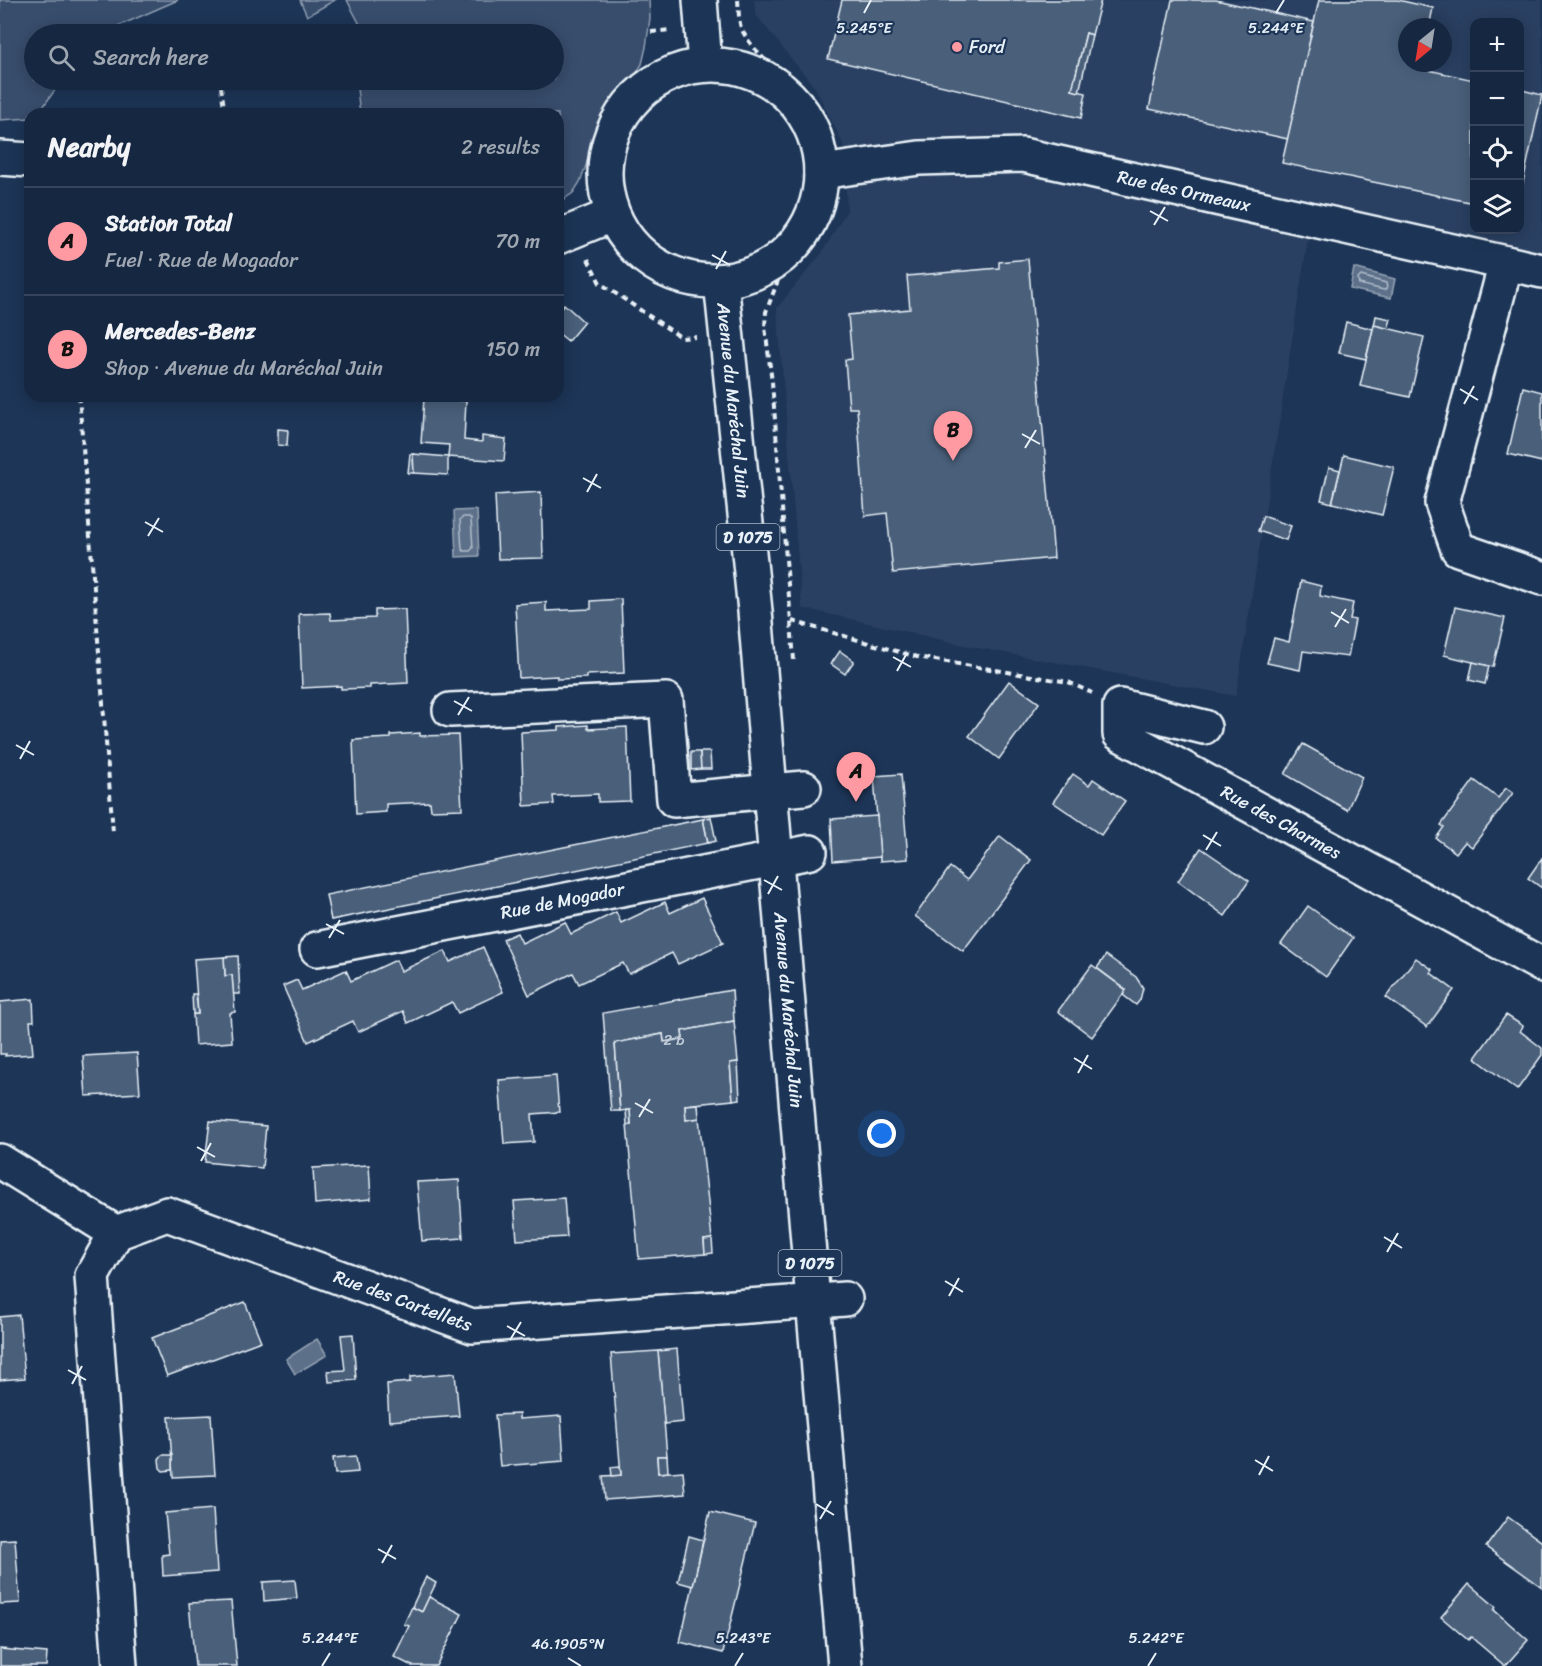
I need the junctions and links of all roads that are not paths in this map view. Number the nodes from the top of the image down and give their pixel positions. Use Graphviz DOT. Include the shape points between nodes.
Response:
graph roads {
  1 [pos="700,0"];
  2 [pos="705,65"];
  3 [pos="0,158"];
  4 [pos="24,160"];
  5 [pos="821,172"];
  6 [pos="612,215"];
  7 [pos="566,234"];
  8 [pos="1506,263"];
  9 [pos="1542,271"];
  10 [pos="722,281"];
  11 [pos="1542,578"];
  12 [pos="450,710"];
  13 [pos="1204,728"];
  14 [pos="804,788"];
  15 [pos="771,792"];
  16 [pos="810,852"];
  17 [pos="778,860"];
  18 [pos="317,949"];
  19 [pos="1542,964"];
  20 [pos="0,1161"];
  21 [pos="116,1233"];
  22 [pos="845,1299"];
  23 [pos="813,1301"];
  24 [pos="120,1666"];
  25 [pos="845,1666"];
  1 -- 2 [label="street"];
  2 -- 5 [label="street" via="740,68 773,82 799,107 807,121 816,138"];
  2 -- 6 [label="street" via="670,73 640,92 618,121 606,154 605,190"];
  3 -- 4 [label="street"];
  5 -- 8 [label="street, Rue des Ormeaux" via="919,158 1023,155"];
  5 -- 10 [label="street" via="818,199 809,225 793,246 772,264 748,276"];
  6 -- 7 [label="street"];
  6 -- 10 [label="street" via="642,255 665,271 693,280"];
  8 -- 9 [label="street, Rue des Ormeaux"];
  8 -- 11 [label="street" via="1442,503 1458,549"];
  10 -- 15 [label="street, Avenue du Maréchal Juin / D 1075"];
  12 -- 15 [label="street" via="666,700 674,800"];
  13 -- 19 [label="street, Rue des Charmes" via="1120,706 1120,734"];
  14 -- 15 [label="street"];
  15 -- 17 [label="street, Avenue du Maréchal Juin / D 1075"];
  16 -- 17 [label="street, Rue de Mogador"];
  17 -- 18 [label="street, Rue de Mogador"];
  17 -- 23 [label="street, Avenue du Maréchal Juin / D 1075"];
  20 -- 21 [label="street"];
  21 -- 23 [label="street, Rue des Cartellets" via="167,1214 472,1326"];
  21 -- 24 [label="street" via="92,1276"];
  22 -- 23 [label="street, Rue des Cartellets"];
  23 -- 25 [label="street, Avenue du Maréchal Juin / D 1075"];
}
